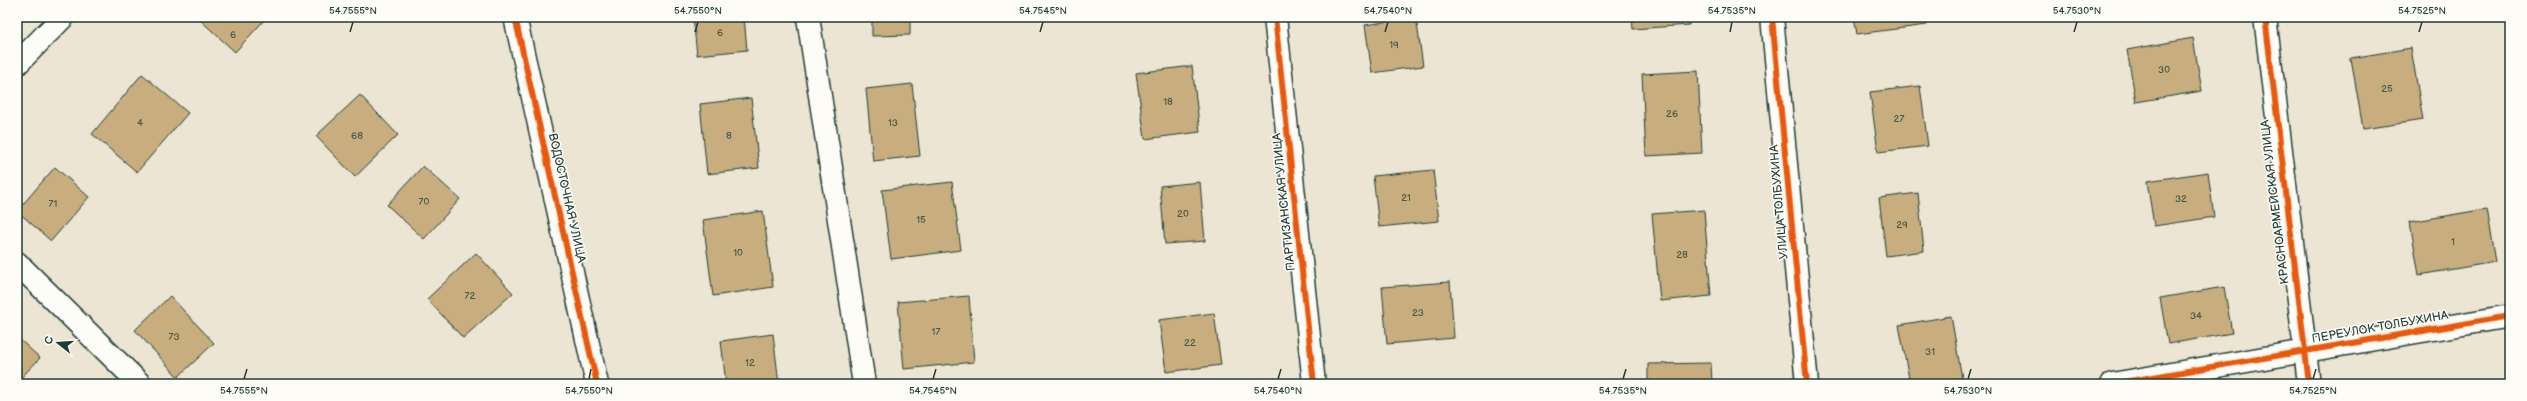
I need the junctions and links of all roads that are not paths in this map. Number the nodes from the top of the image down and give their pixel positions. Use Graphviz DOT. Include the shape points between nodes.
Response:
graph roads {
  1 [pos="63,17"];
  2 [pos="515,17"];
  3 [pos="808,17"];
  4 [pos="1275,17"];
  5 [pos="1772,17"];
  6 [pos="2265,17"];
  7 [pos="17,64"];
  8 [pos="17,263"];
  9 [pos="2510,316"];
  10 [pos="2304,351"];
  11 [pos="140,384"];
  12 [pos="597,384"];
  13 [pos="864,384"];
  14 [pos="1314,384"];
  15 [pos="1807,384"];
  16 [pos="2112,384"];
  17 [pos="2309,384"];
  1 -- 7 [label="street"];
  2 -- 12 [label="street, ВОДОСТОЧНАЯ УЛИЦА"];
  3 -- 13 [label="street"];
  4 -- 14 [label="street, ПАРТИЗАНСКАЯ УЛИЦА"];
  5 -- 15 [label="street, УЛИЦА ТОЛБУХИНА"];
  6 -- 10 [label="street, КРАСНОАРМЕЙСКАЯ УЛИЦА"];
  8 -- 11 [label="street"];
  9 -- 10 [label="street, ПЕРЕУЛОК ТОЛБУХИНА"];
  10 -- 16 [label="street, ПЕРЕУЛОК ТОЛБУХИНА"];
  10 -- 17 [label="street, КРАСНОАРМЕЙСКАЯ УЛИЦА"];
}
